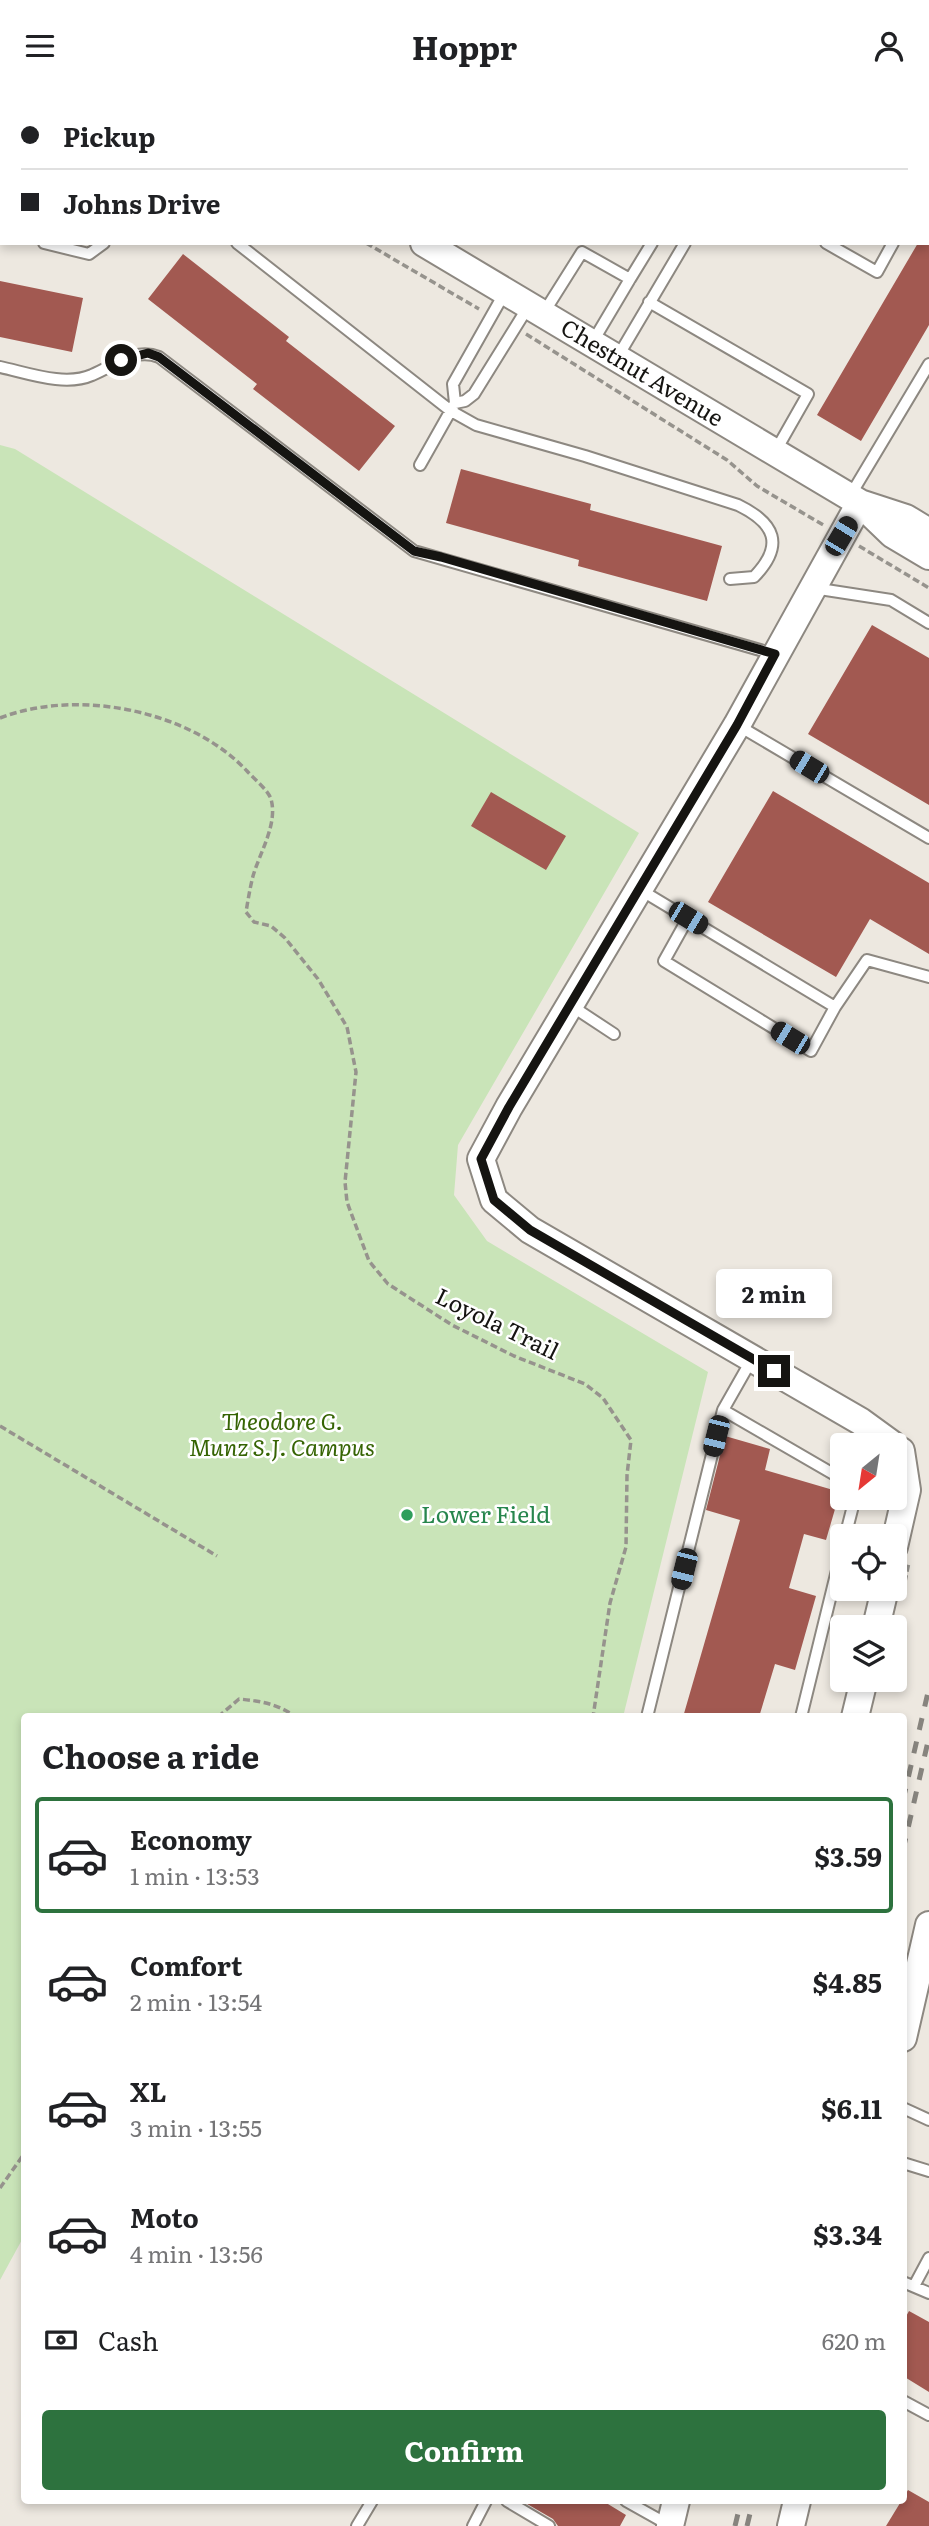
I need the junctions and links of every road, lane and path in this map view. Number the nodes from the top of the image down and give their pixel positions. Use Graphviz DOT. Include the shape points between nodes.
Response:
graph roads {
  1 [pos="52,245"];
  2 [pos="101,245"];
  3 [pos="240,245"];
  4 [pos="369,245"];
  5 [pos="427,245"];
  6 [pos="651,245"];
  7 [pos="683,245"];
  8 [pos="830,245"];
  9 [pos="891,245"];
  10 [pos="585,248"];
  11 [pos="630,279"];
  12 [pos="505,291"];
  13 [pos="649,302"];
  14 [pos="529,315"];
  15 [pos="493,316"];
  16 [pos="592,343"];
  17 [pos="617,358"];
  18 [pos="929,365"];
  19 [pos="0,367"];
  20 [pos="453,407"];
  21 [pos="775,452"];
  22 [pos="420,465"];
  23 [pos="855,500"];
  24 [pos="841,536"];
  25 [pos="926,539"];
  26 [pos="730,579"];
  27 [pos="811,588"];
  28 [pos="929,588"];
  29 [pos="929,623"];
  30 [pos="775,654"];
  31 [pos="0,718"];
  32 [pos="737,725"];
  33 [pos="929,838"];
  34 [pos="639,889"];
  35 [pos="688,918"];
  36 [pos="929,977"];
  37 [pos="570,1005"];
  38 [pos="835,1007"];
  39 [pos="614,1034"];
  40 [pos="752,1358"];
  41 [pos="723,1410"];
  42 [pos="0,1426"];
  43 [pos="876,1433"];
  44 [pos="830,1472"];
  45 [pos="217,1556"];
  46 [pos="830,1599"];
  47 [pos="861,1692"];
  48 [pos="223,1713"];
  49 [pos="291,1713"];
  50 [pos="594,1713"];
  51 [pos="648,1713"];
  52 [pos="802,1713"];
  53 [pos="856,1713"];
  54 [pos="929,1925"];
  55 [pos="924,1971"];
  56 [pos="907,2025"];
  57 [pos="907,2110"];
  58 [pos="929,2120"];
  59 [pos="21,2158"];
  60 [pos="907,2164"];
  61 [pos="929,2171"];
  62 [pos="0,2188"];
  63 [pos="929,2258"];
  64 [pos="907,2283"];
  65 [pos="914,2286"];
  66 [pos="929,2293"];
  67 [pos="907,2403"];
  68 [pos="929,2415"];
  69 [pos="370,2504"];
  70 [pos="484,2504"];
  71 [pos="512,2504"];
  72 [pos="631,2504"];
  73 [pos="675,2504"];
  74 [pos="795,2504"];
  75 [pos="357,2526"];
  76 [pos="473,2526"];
  77 [pos="549,2526"];
  78 [pos="670,2526"];
  79 [pos="791,2526"];
  1 -- 2 [label="lane" via="89,254"];
  3 -- 20 [label="lane"];
  4 -- 15 [label="path"];
  5 -- 12 [label="street, Chestnut Avenue"];
  6 -- 11 [label="lane"];
  7 -- 13 [label="lane"];
  8 -- 9 [label="lane" via="877,272"];
  10 -- 11 [label="lane"];
  10 -- 14 [label="lane"];
  11 -- 16 [label="lane"];
  12 -- 14 [label="street, Chestnut Avenue"];
  12 -- 15 [label="lane"];
  13 -- 17 [label="lane"];
  13 -- 21 [label="lane" via="808,394"];
  14 -- 16 [label="street, Chestnut Avenue"];
  14 -- 20 [label="lane" via="474,394"];
  14 -- 24 [label="path" via="757,486"];
  15 -- 20 [label="lane" via="453,384"];
  16 -- 17 [label="street, Chestnut Avenue"];
  17 -- 21 [label="street, Chestnut Avenue"];
  18 -- 23 [label="lane"];
  19 -- 30 [label="lane" via="65,380 91,376 121,360 148,353 159,357 414,551"];
  20 -- 22 [label="lane"];
  20 -- 26 [label="lane" via="476,425 598,460 756,514 769,526 773,544 768,562 754,577"];
  21 -- 23 [label="street, Chestnut Avenue"];
  23 -- 24 [label="street"];
  23 -- 25 [label="street, Chestnut Avenue" via="892,534"];
  24 -- 27 [label="street"];
  24 -- 28 [label="path"];
  27 -- 29 [label="lane" via="891,600"];
  27 -- 30 [label="street"];
  30 -- 32 [label="street"];
  31 -- 50 [label="path, Loyola Trail" via="60,704 151,714 191,729 232,756 270,797 273,818 246,912 254,922 271,926 285,938 318,979 347,1027 356,1072 347,1202 369,1261 388,1284 452,1325 585,1384 603,1398 632,1440 626,1546 610,1603"];
  32 -- 33 [label="lane"];
  32 -- 34 [label="street"];
  34 -- 35 [label="lane"];
  34 -- 37 [label="street"];
  35 -- 38 [label="lane"];
  35 -- 38 [label="lane" via="664,961 811,1051"];
  36 -- 38 [label="lane" via="867,960"];
  37 -- 39 [label="lane"];
  37 -- 40 [label="street" via="481,1159 494,1200 530,1230"];
  40 -- 41 [label="lane"];
  40 -- 43 [label="street"];
  41 -- 44 [label="lane"];
  41 -- 51 [label="lane"];
  42 -- 45 [label="path"];
  46 -- 52 [label="lane"];
  47 -- 53 [label="street"];
  48 -- 49 [label="path" via="239,1699 282,1706"];
  54 -- 55 [label="street"];
  55 -- 56 [label="street"];
  57 -- 58 [label="lane"];
  59 -- 62 [label="path"];
  60 -- 61 [label="lane"];
  63 -- 65 [label="lane"];
  64 -- 65 [label="lane"];
  65 -- 66 [label="lane"];
  67 -- 68 [label="lane"];
  69 -- 75 [label="lane"];
  70 -- 76 [label="lane"];
  71 -- 77 [label="lane"];
  72 -- 78 [label="lane"];
  73 -- 78 [label="street"];
  74 -- 79 [label="street"];
}
